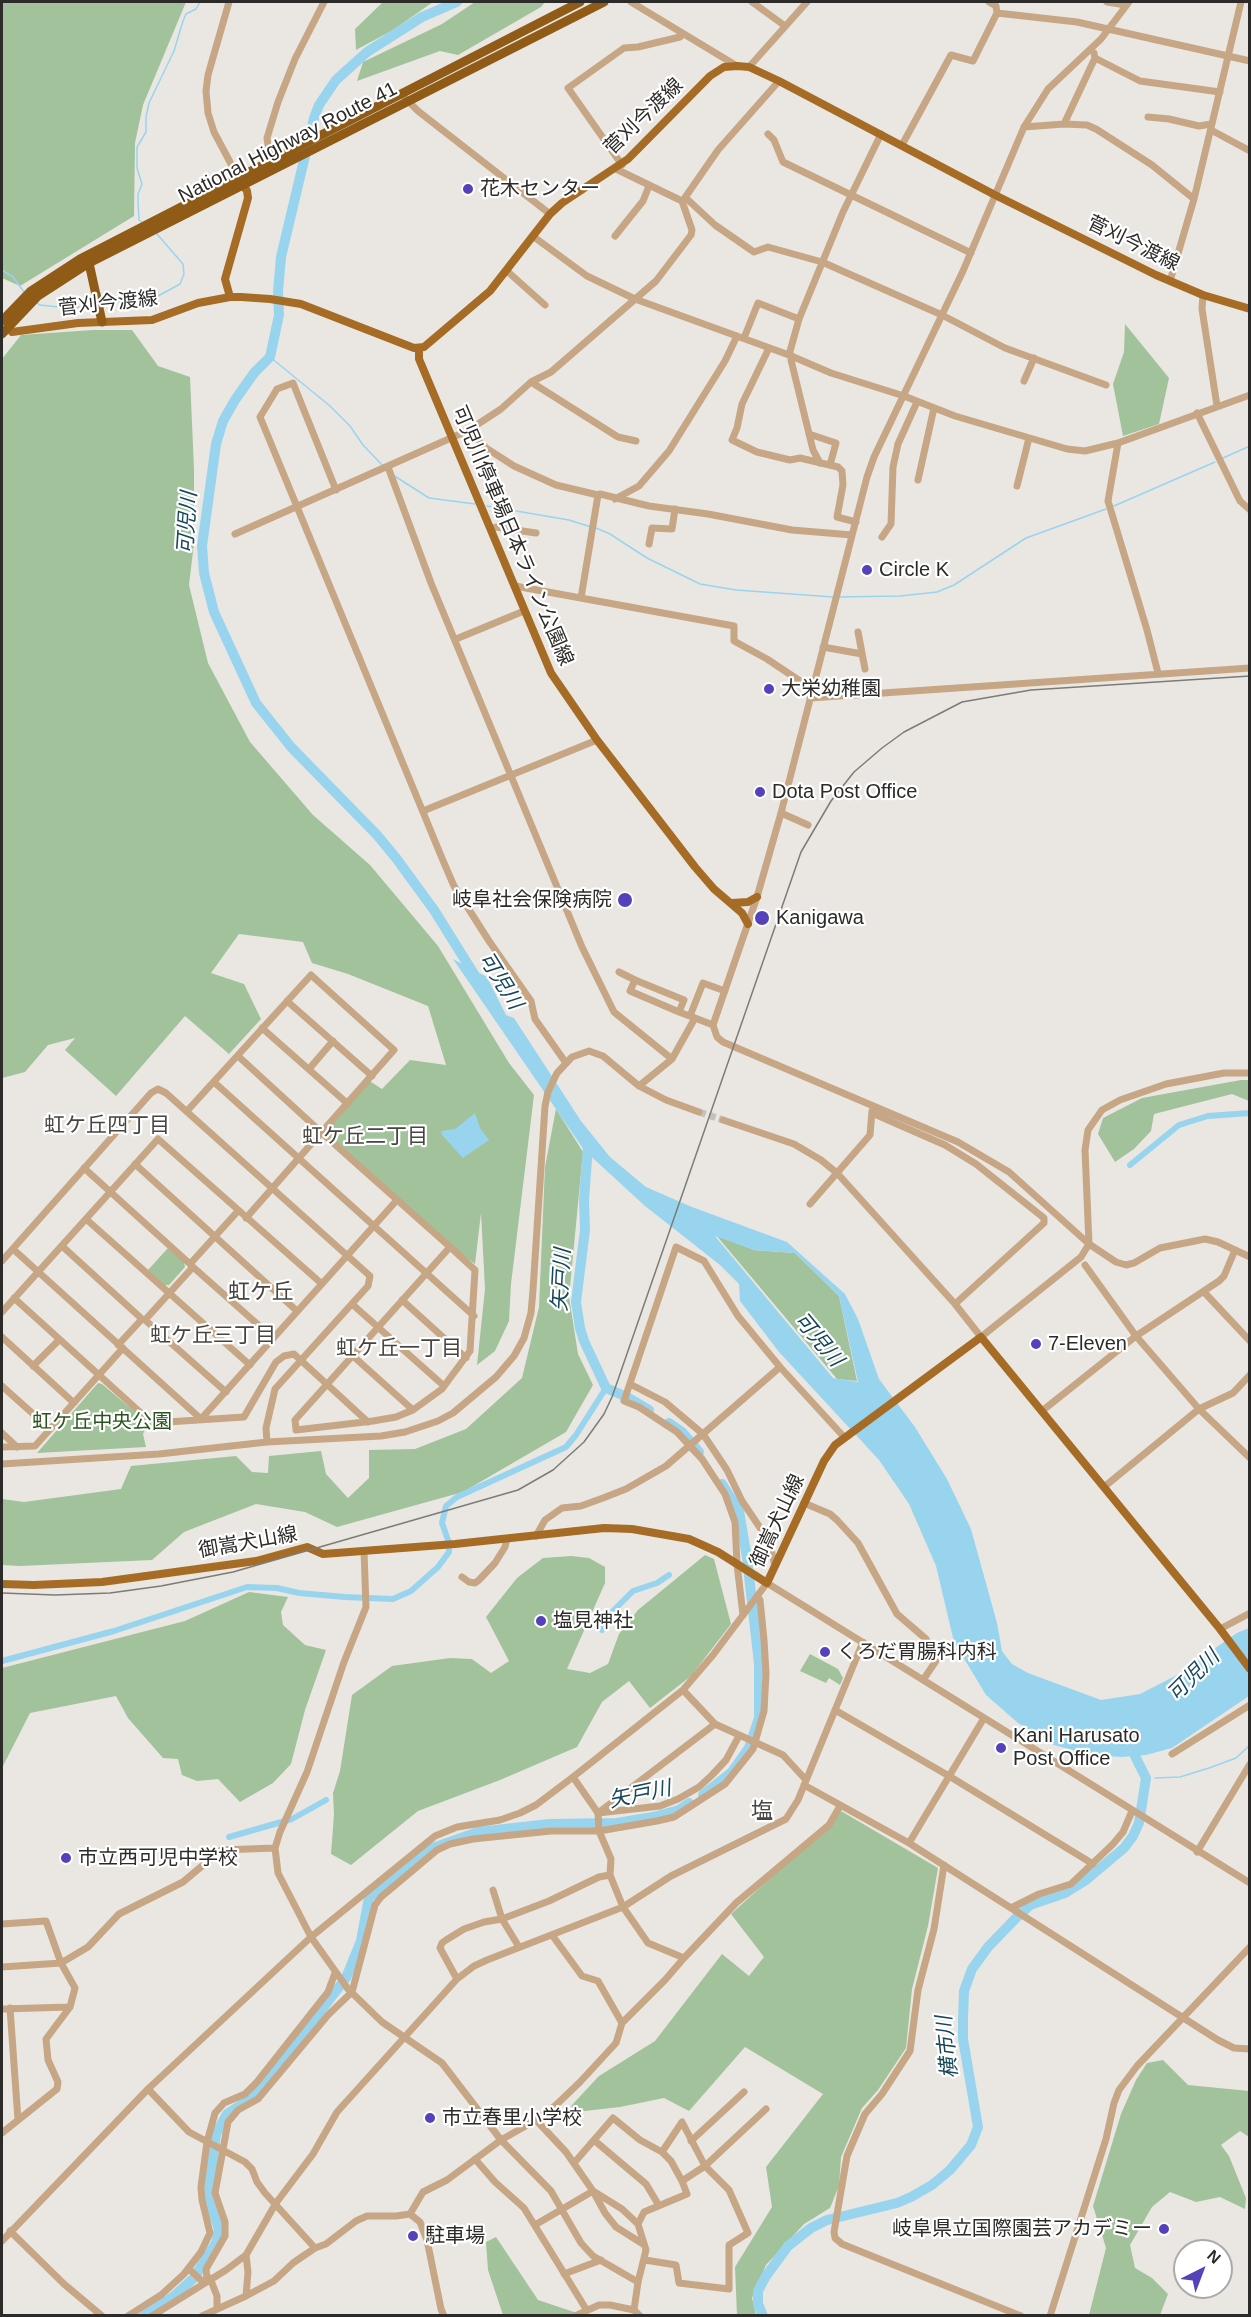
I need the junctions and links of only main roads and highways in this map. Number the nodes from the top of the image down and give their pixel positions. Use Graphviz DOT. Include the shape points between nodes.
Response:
graph roads {
  1 [pos="580,2"];
  2 [pos="604,2"];
  3 [pos="363,119"];
  4 [pos="241,181"];
  5 [pos="159,223"];
  6 [pos="89,263"];
  7 [pos="35,294"];
  8 [pos="230,297"];
  9 [pos="22,304"];
  10 [pos="1250,309"];
  11 [pos="2,321"];
  12 [pos="102,322"];
  13 [pos="12,332"];
  14 [pos="2,334"];
  15 [pos="419,348"];
  16 [pos="757,897"];
  17 [pos="732,903"];
  18 [pos="748,924"];
  19 [pos="2,1584"];
  20 [pos="1250,1669"];
  1 -- 3 [label="highway, National Highway Route 41" via="402,94"];
  2 -- 3 [label="highway, National Highway Route 41" via="408,102"];
  3 -- 4 [label="highway, National Highway Route 41" via="280,156"];
  3 -- 4 [label="highway, National Highway Route 41" via="280,168"];
  4 -- 5 [label="highway, National Highway Route 41"];
  4 -- 8 [label="main road" via="247,191 246,208 225,279"];
  5 -- 6 [label="highway, National Highway Route 41" via="146,235"];
  5 -- 7 [label="highway, National Highway Route 41" via="135,230 58,273"];
  6 -- 7 [label="highway, National Highway Route 41"];
  6 -- 12 [label="highway"];
  7 -- 9 [label="highway, National Highway Route 41"];
  8 -- 12 [label="main road, 菅刈今渡線" via="198,303 152,320"];
  8 -- 15 [label="main road, 菅刈今渡線" via="310,307"];
  9 -- 11 [label="highway, National Highway Route 41"];
  9 -- 14 [label="highway, National Highway Route 41"];
  10 -- 15 [label="main road, 菅刈今渡線" via="1170,281 995,195 779,81 749,67 736,66 710,76 619,167 580,189 550,214 482,299"];
  12 -- 13 [label="main road, 菅刈今渡線"];
  15 -- 17 [label="main road, 可児川停車場日本ライン公園線" via="419,359 551,673 695,867"];
  16 -- 17 [label="main road"];
  17 -- 18 [label="main road, 可児川停車場日本ライン公園線"];
  19 -- 20 [label="main road, 御嵩犬山線" via="102,1582 256,1561 307,1547 323,1554 604,1528 689,1539 767,1583 827,1454 845,1436 981,1337"];
}
